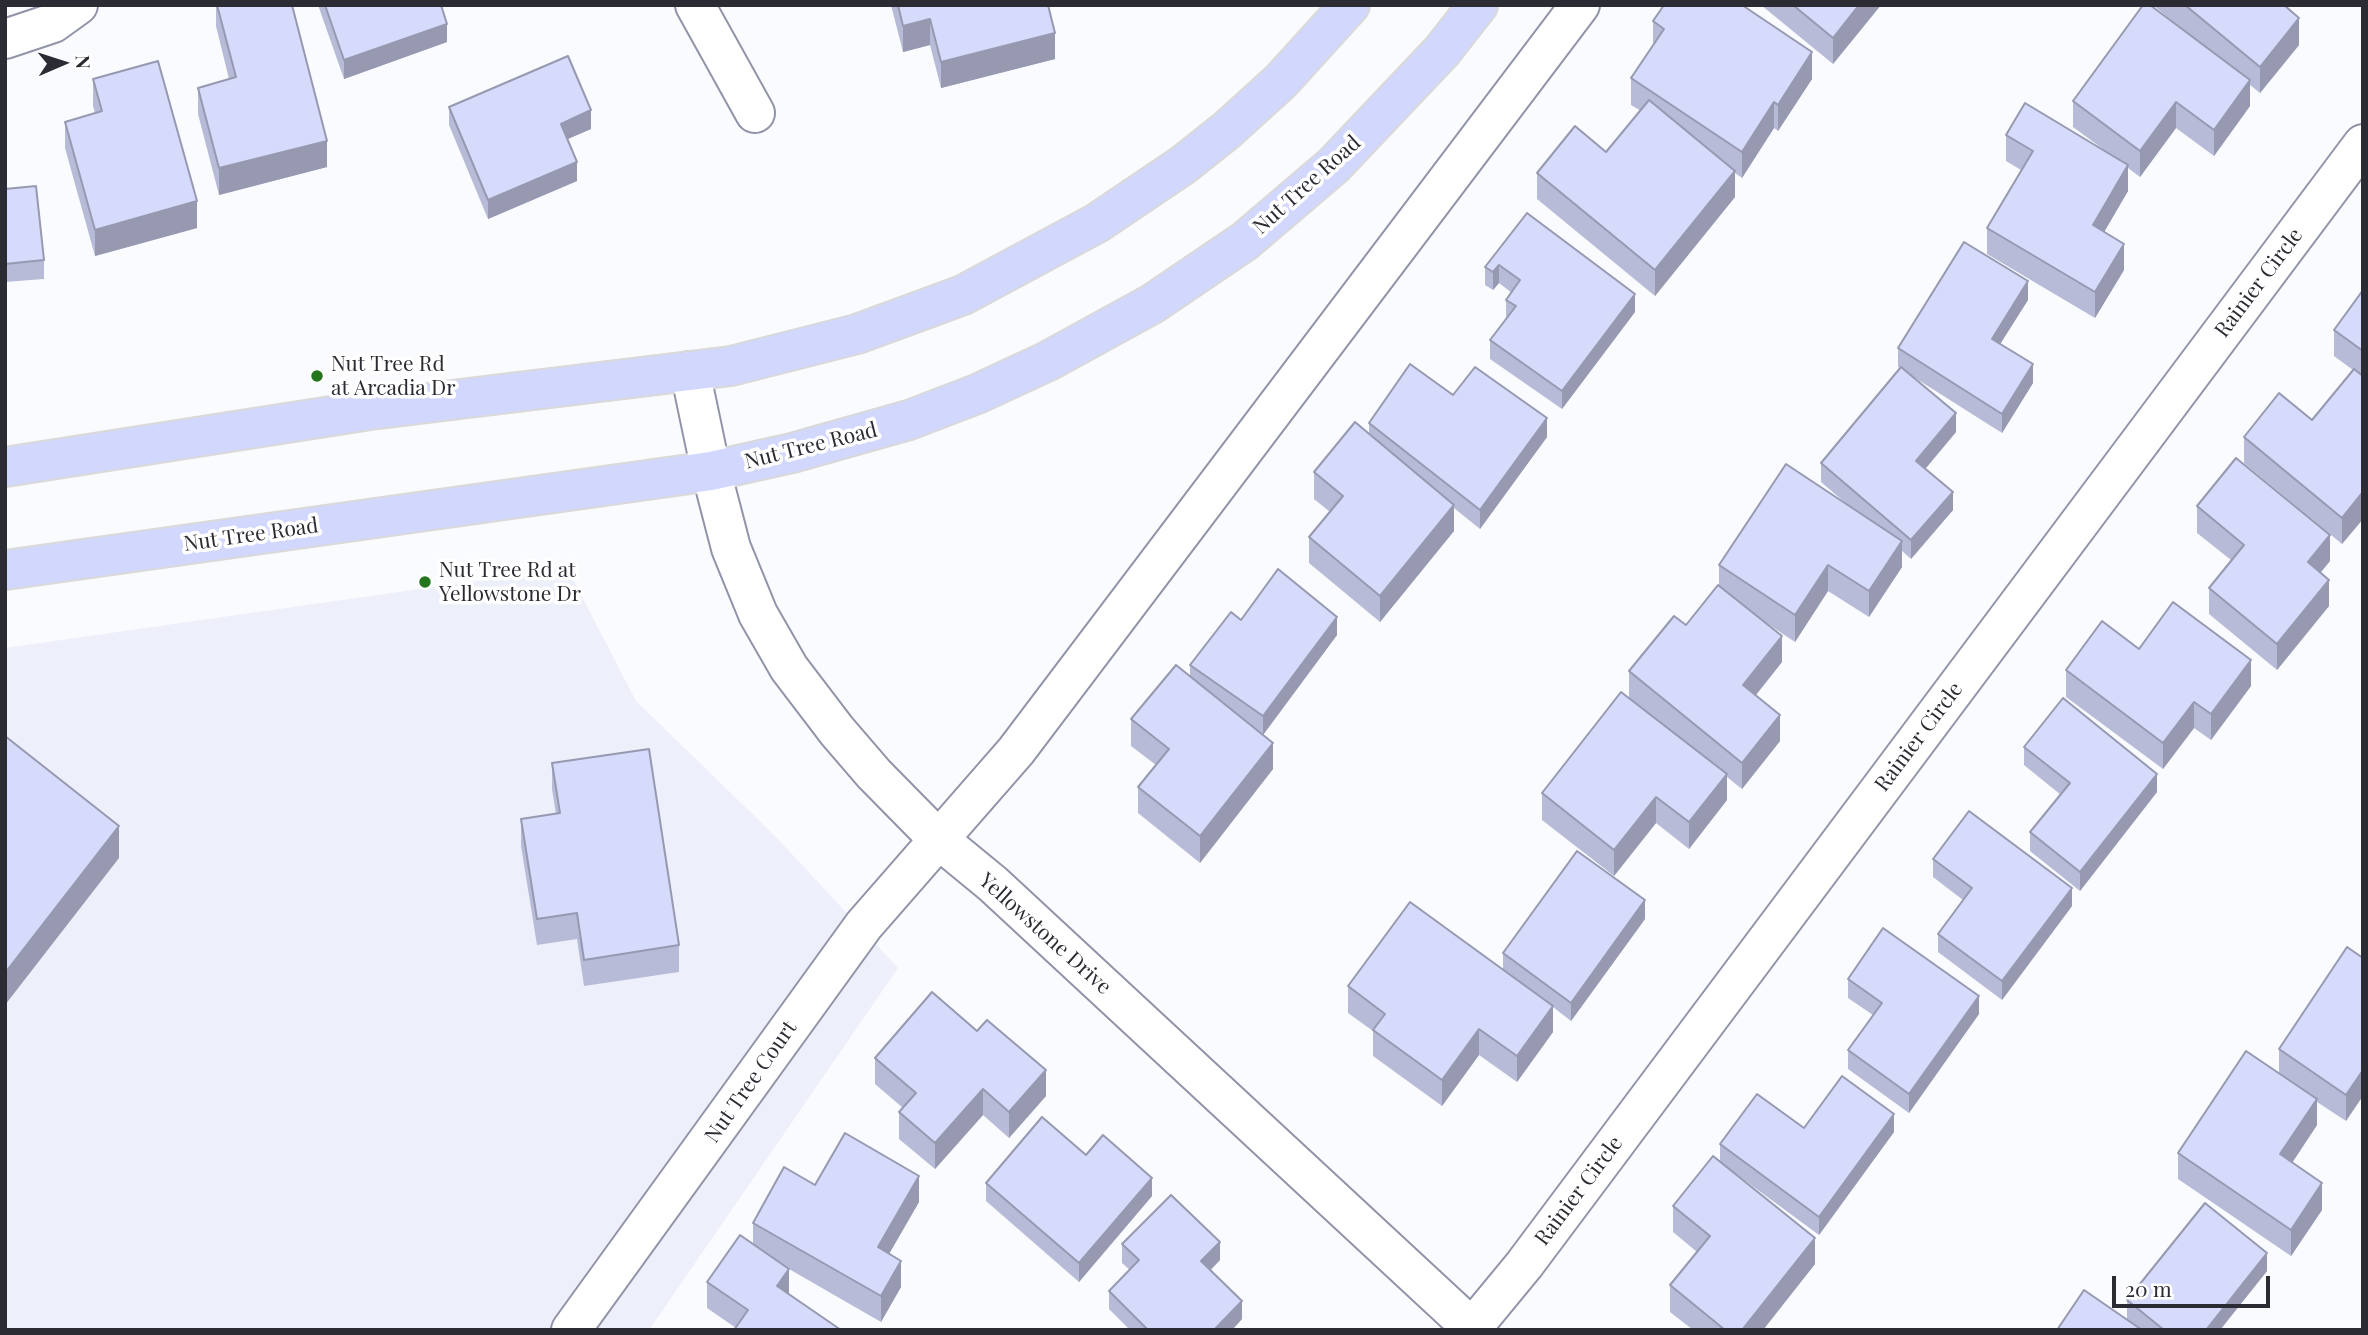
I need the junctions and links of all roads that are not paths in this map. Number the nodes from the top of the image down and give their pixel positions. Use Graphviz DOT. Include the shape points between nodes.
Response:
graph roads {
  1 [pos="78,5"];
  2 [pos="695,5"];
  3 [pos="1350,5"];
  4 [pos="1478,5"];
  5 [pos="1580,5"];
  6 [pos="5,39"];
  7 [pos="755,113"];
  8 [pos="2363,144"];
  9 [pos="690,371"];
  10 [pos="5,467"];
  11 [pos="710,471"];
  12 [pos="5,570"];
  13 [pos="937,838"];
  14 [pos="1473,1329"];
  15 [pos="571,1330"];
  1 -- 6 [label="street" via="53,23"];
  2 -- 7 [label="street"];
  3 -- 9 [label="main road" via="1281,81 1227,130 1097,223 962,295 857,334 732,366"];
  4 -- 11 [label="main road, Nut Tree Road" via="1442,51 1334,165 1245,241 1152,304 1048,361 909,420"];
  5 -- 13 [label="street" via="1016,751"];
  8 -- 14 [label="street, Rainier Circle"];
  9 -- 10 [label="main road" via="370,410"];
  9 -- 11 [label="street, Yellowstone Drive"];
  11 -- 12 [label="main road, Nut Tree Road"];
  11 -- 13 [label="street, Yellowstone Drive" via="731,548 758,614 789,668 874,774"];
  13 -- 14 [label="street, Yellowstone Drive" via="993,884"];
  13 -- 15 [label="street, Nut Tree Court" via="864,925"];
}
